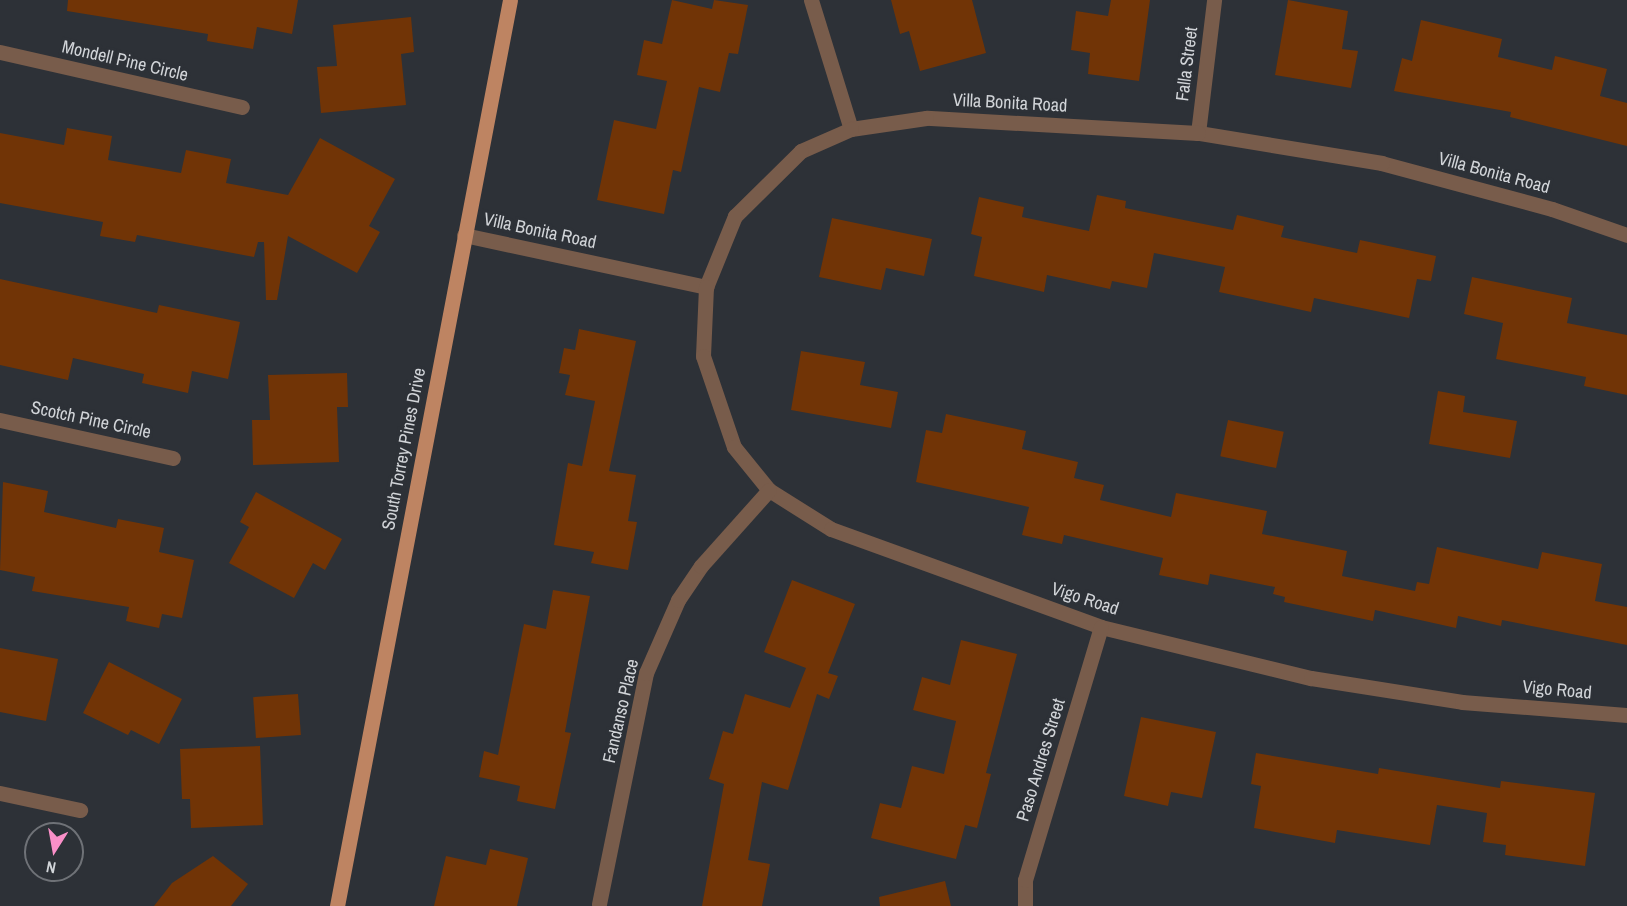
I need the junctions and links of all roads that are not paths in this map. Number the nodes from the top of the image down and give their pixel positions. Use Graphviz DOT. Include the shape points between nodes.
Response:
graph roads {
  1 [pos="510,0"];
  2 [pos="812,0"];
  3 [pos="1214,0"];
  4 [pos="0,52"];
  5 [pos="242,107"];
  6 [pos="851,129"];
  7 [pos="1198,133"];
  8 [pos="464,235"];
  9 [pos="1627,235"];
  10 [pos="706,287"];
  11 [pos="0,420"];
  12 [pos="173,458"];
  13 [pos="769,490"];
  14 [pos="1101,627"];
  15 [pos="1627,715"];
  16 [pos="0,793"];
  17 [pos="80,810"];
  18 [pos="599,904"];
  19 [pos="338,906"];
  20 [pos="1025,906"];
  1 -- 8 [label="main road, South Torrey Pines Drive"];
  2 -- 6 [label="street"];
  3 -- 7 [label="street, Falla Street"];
  4 -- 5 [label="street, Mondell Pine Circle"];
  6 -- 7 [label="street, Villa Bonita Road" via="926,118"];
  6 -- 10 [label="street, Villa Bonita Road" via="801,151 735,216"];
  7 -- 9 [label="street, Villa Bonita Road" via="1382,163 1552,209"];
  8 -- 10 [label="street, Villa Bonita Road"];
  8 -- 19 [label="main road, South Torrey Pines Drive"];
  10 -- 13 [label="street, Vigo Road" via="703,356 734,447"];
  11 -- 12 [label="street, Scotch Pine Circle"];
  13 -- 14 [label="street, Vigo Road" via="831,530"];
  13 -- 18 [label="street, Fandanso Place" via="701,566 678,600 646,673"];
  14 -- 15 [label="street, Vigo Road" via="1311,678 1462,702"];
  14 -- 20 [label="street, Paso Andres Street" via="1025,880"];
  16 -- 17 [label="street"];
}
